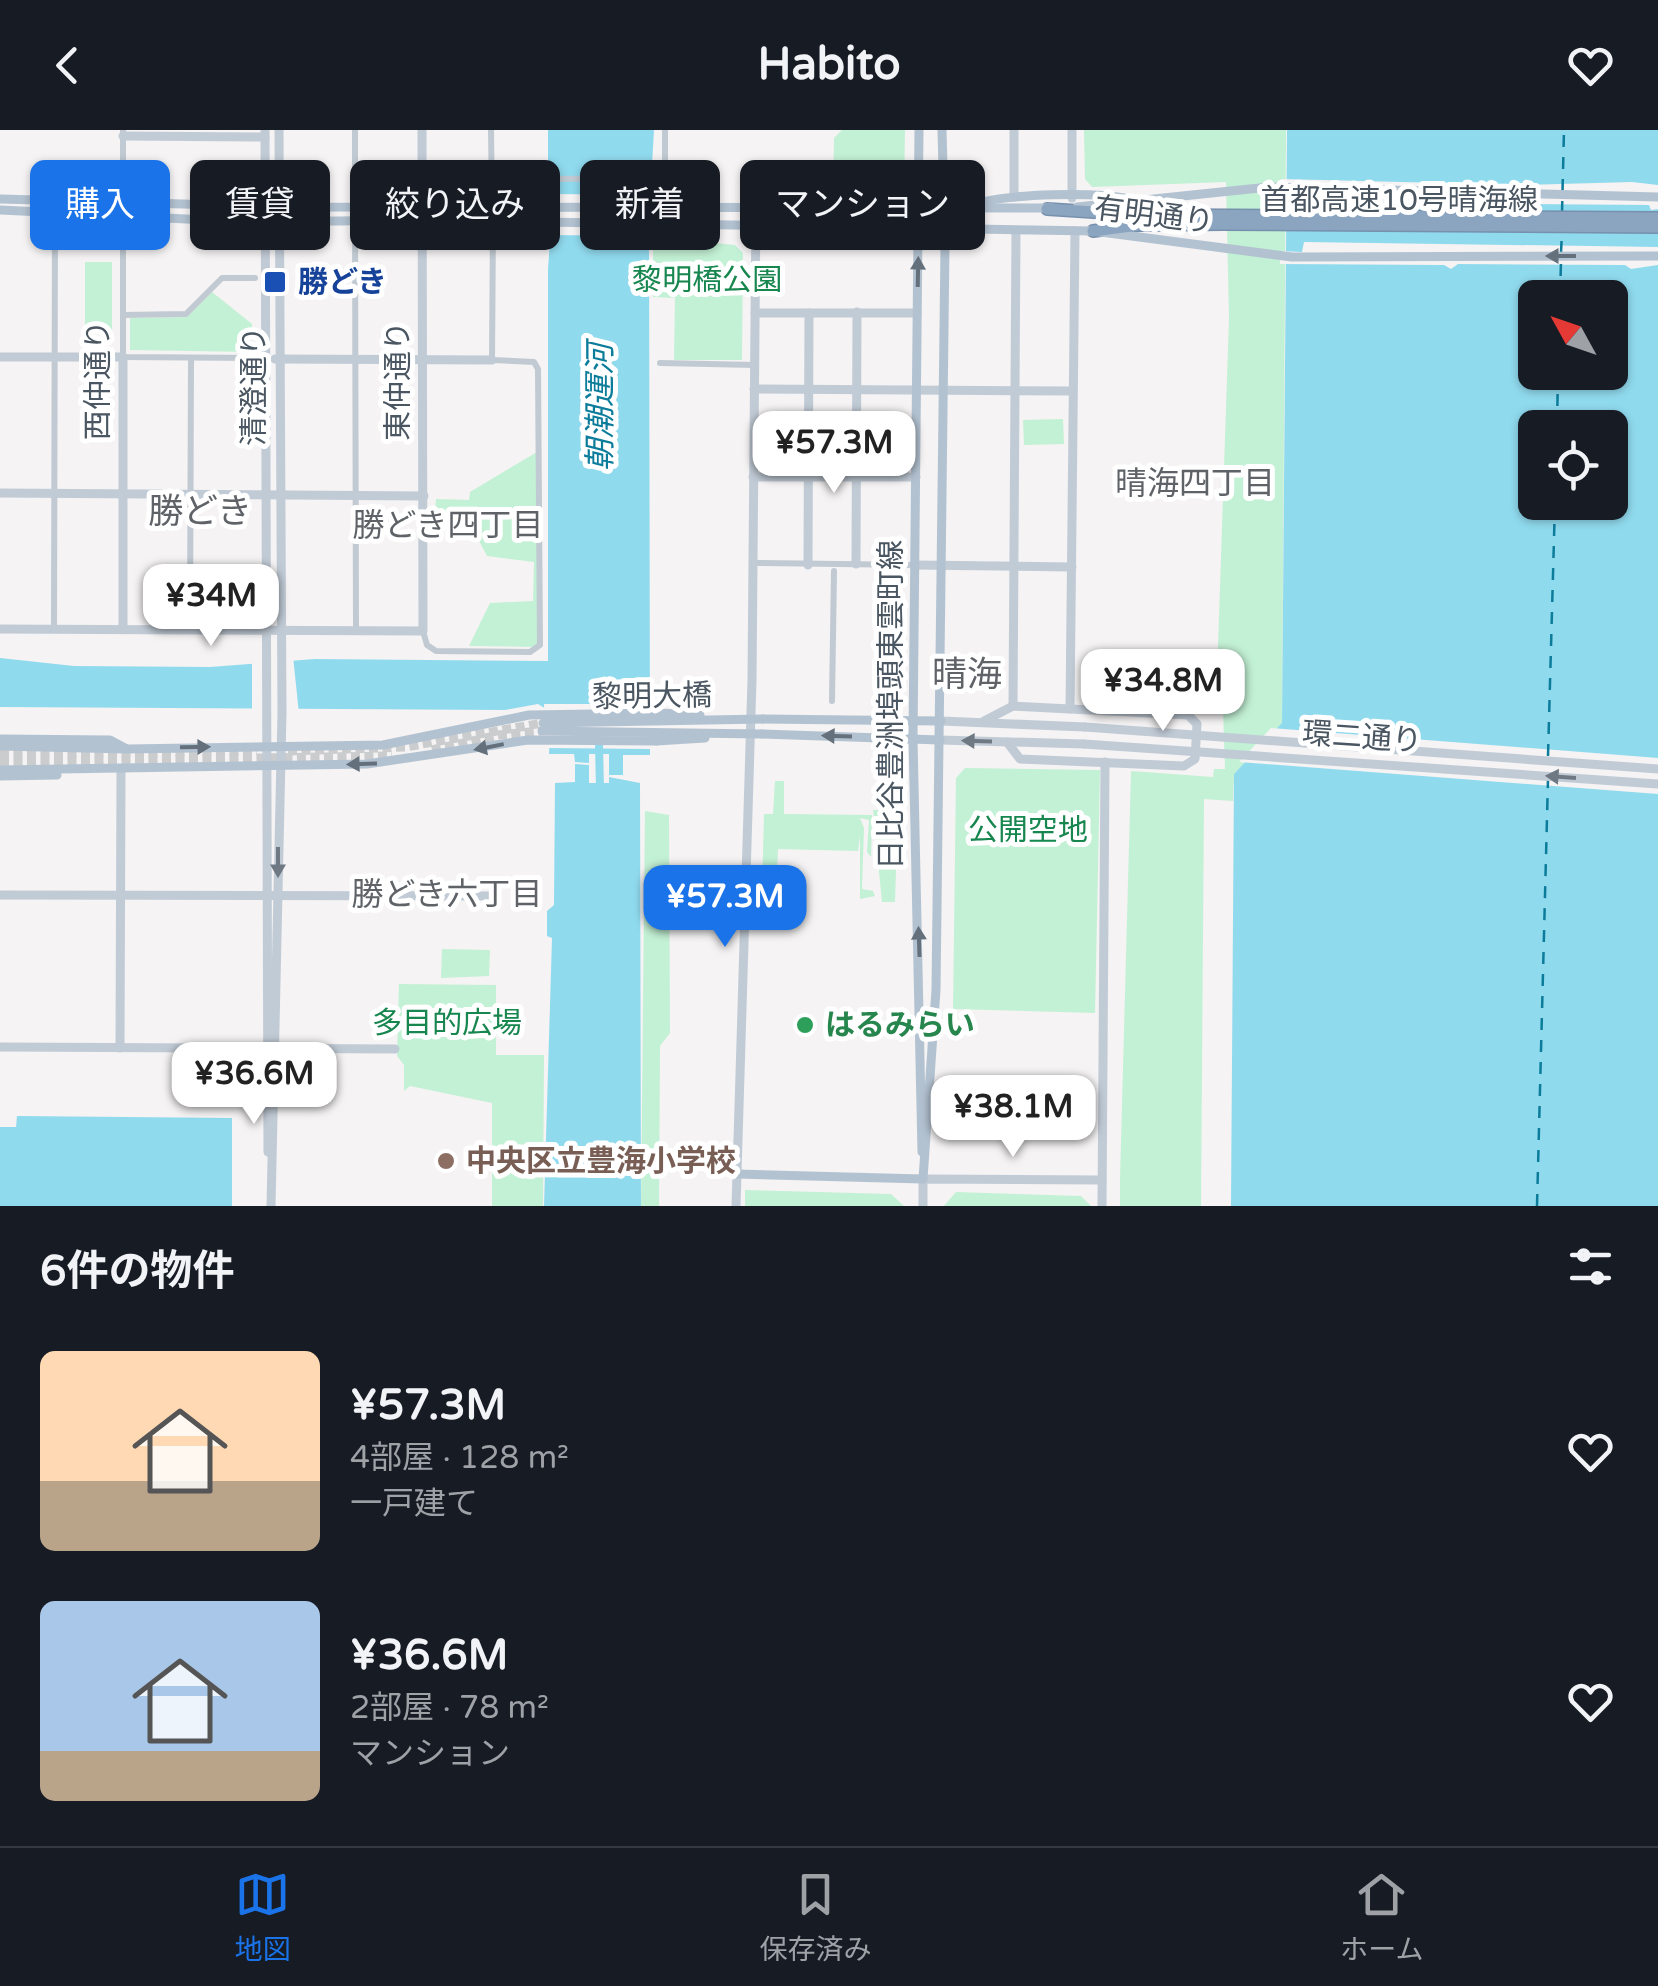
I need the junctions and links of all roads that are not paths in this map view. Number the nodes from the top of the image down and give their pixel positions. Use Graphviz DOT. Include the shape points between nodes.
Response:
graph roads {
  1 [pos="279,130"];
  2 [pos="354,130"];
  3 [pos="422,130"];
  4 [pos="491,130"];
  5 [pos="665,130"];
  6 [pos="919,130"];
  7 [pos="942,130"];
  8 [pos="1014,130"];
  9 [pos="1072,130"];
  10 [pos="123,133"];
  11 [pos="229,133"];
  12 [pos="265,133"];
  13 [pos="123,160"];
  14 [pos="266,160"];
  15 [pos="279,160"];
  16 [pos="354,160"];
  17 [pos="422,160"];
  18 [pos="491,160"];
  19 [pos="919,160"];
  20 [pos="942,160"];
  21 [pos="560,179"];
  22 [pos="1014,198"];
  23 [pos="1072,198"];
  24 [pos="1658,198"];
  25 [pos="0,199"];
  26 [pos="985,199"];
  27 [pos="30,200"];
  28 [pos="740,206"];
  29 [pos="560,207"];
  30 [pos="985,207"];
  31 [pos="1047,208"];
  32 [pos="0,210"];
  33 [pos="30,212"];
  34 [pos="1139,214"];
  35 [pos="1658,218"];
  36 [pos="560,222"];
  37 [pos="740,227"];
  38 [pos="1658,227"];
  39 [pos="985,230"];
  40 [pos="1016,230"];
  41 [pos="1074,231"];
  42 [pos="1093,231"];
  43 [pos="55,250"];
  44 [pos="123,250"];
  45 [pos="268,250"];
  46 [pos="278,250"];
  47 [pos="355,250"];
  48 [pos="423,250"];
  49 [pos="493,250"];
  50 [pos="756,250"];
  51 [pos="918,250"];
  52 [pos="943,250"];
  53 [pos="1658,256"];
  54 [pos="256,278"];
  55 [pos="858,312"];
  56 [pos="755,313"];
  57 [pos="808,313"];
  58 [pos="918,314"];
  59 [pos="123,315"];
  60 [pos="0,357"];
  61 [pos="54,357"];
  62 [pos="123,357"];
  63 [pos="191,358"];
  64 [pos="273,358"];
  65 [pos="356,359"];
  66 [pos="424,359"];
  67 [pos="492,360"];
  68 [pos="660,363"];
  69 [pos="754,364"];
  70 [pos="754,389"];
  71 [pos="810,389"];
  72 [pos="858,390"];
  73 [pos="916,390"];
  74 [pos="942,390"];
  75 [pos="1015,390"];
  76 [pos="1073,391"];
  77 [pos="753,477"];
  78 [pos="809,477"];
  79 [pos="856,477"];
  80 [pos="916,477"];
  81 [pos="0,493"];
  82 [pos="54,493"];
  83 [pos="123,494"];
  84 [pos="190,494"];
  85 [pos="273,494"];
  86 [pos="356,495"];
  87 [pos="424,496"];
  88 [pos="752,563"];
  89 [pos="808,564"];
  90 [pos="856,564"];
  91 [pos="914,566"];
  92 [pos="941,566"];
  93 [pos="1014,566"];
  94 [pos="1072,567"];
  95 [pos="834,571"];
  96 [pos="0,629"];
  97 [pos="54,629"];
  98 [pos="123,630"];
  99 [pos="190,630"];
  100 [pos="280,630"];
  101 [pos="356,631"];
  102 [pos="423,631"];
  103 [pos="266,636"];
  104 [pos="832,701"];
  105 [pos="1012,706"];
  106 [pos="1070,709"];
  107 [pos="763,719"];
  108 [pos="913,719"];
  109 [pos="940,720"];
  110 [pos="984,721"];
  111 [pos="762,734"];
  112 [pos="913,738"];
  113 [pos="940,740"];
  114 [pos="0,742"];
  115 [pos="1007,742"];
  116 [pos="392,744"];
  117 [pos="238,746"];
  118 [pos="264,746"];
  119 [pos="281,746"];
  120 [pos="126,749"];
  121 [pos="392,762"];
  122 [pos="1106,762"];
  123 [pos="266,764"];
  124 [pos="278,764"];
  125 [pos="238,765"];
  126 [pos="174,767"];
  127 [pos="1658,769"];
  128 [pos="121,771"];
  129 [pos="0,773"];
  130 [pos="1658,784"];
  131 [pos="0,895"];
  132 [pos="121,896"];
  133 [pos="493,896"];
  134 [pos="264,897"];
  135 [pos="278,897"];
  136 [pos="936,951"];
  137 [pos="920,990"];
  138 [pos="0,1047"];
  139 [pos="120,1048"];
  140 [pos="264,1049"];
  141 [pos="276,1049"];
  142 [pos="395,1049"];
  143 [pos="736,1174"];
  144 [pos="923,1179"];
  145 [pos="1102,1180"];
  146 [pos="270,1206"];
  147 [pos="736,1206"];
  148 [pos="923,1206"];
  149 [pos="1102,1206"];
  1 -- 15 [label="street, 清澄通り"];
  2 -- 16 [label="street"];
  3 -- 17 [label="street, 東仲通り"];
  4 -- 18 [label="street"];
  5 -- 21 [label="street" via="665,178"];
  6 -- 19 [label="main road, 日比谷豊洲埠頭東雲町線"];
  7 -- 20 [label="main road, 日比谷豊洲埠頭東雲町線"];
  8 -- 22 [label="street"];
  9 -- 23 [label="street"];
  10 -- 11 [label="street"];
  10 -- 13 [label="street, 西仲通り"];
  11 -- 12 [label="street"];
  12 -- 14 [label="street, 清澄通り"];
  22 -- 23 [label="main road, 有明通り"];
  22 -- 26 [label="main road, 有明通り"];
  23 -- 34 [label="main road, 有明通り" via="1121,195"];
  24 -- 34 [label="main road, 有明通り" via="1298,186 1214,191"];
  25 -- 27 [label="main road"];
  28 -- 29 [label="main road"];
  30 -- 31 [label="main road"];
  31 -- 34 [label="highway"];
  32 -- 33 [label="main road, 有明通り"];
  34 -- 35 [label="highway, 首都高速10号晴海線"];
  34 -- 38 [label="highway, 首都高速10号晴海線"];
  34 -- 42 [label="highway"];
  36 -- 37 [label="main road, 有明通り"];
  39 -- 40 [label="main road, 有明通り"];
  40 -- 41 [label="main road, 有明通り"];
  40 -- 75 [label="street"];
  41 -- 42 [label="main road, 有明通り"];
  41 -- 76 [label="street"];
  53 -- 42 [label="main road, 有明通り, one-way" via="1292,257"];
  43 -- 61 [label="street"];
  44 -- 59 [label="street, 西仲通り"];
  45 -- 64 [label="street, 清澄通り"];
  46 -- 64 [label="street, 清澄通り"];
  47 -- 65 [label="street"];
  48 -- 66 [label="street, 東仲通り"];
  49 -- 67 [label="street"];
  50 -- 56 [label="street"];
  58 -- 51 [label="main road, 日比谷豊洲埠頭東雲町線, one-way"];
  52 -- 74 [label="main road, 日比谷豊洲埠頭東雲町線"];
  54 -- 59 [label="street" via="222,278 186,314"];
  55 -- 57 [label="street"];
  55 -- 58 [label="street"];
  55 -- 72 [label="street"];
  56 -- 57 [label="street"];
  56 -- 69 [label="street"];
  57 -- 71 [label="street"];
  58 -- 73 [label="main road, 日比谷豊洲埠頭東雲町線"];
  59 -- 62 [label="street, 西仲通り"];
  60 -- 61 [label="street"];
  61 -- 62 [label="street"];
  61 -- 82 [label="street"];
  62 -- 63 [label="street"];
  62 -- 83 [label="street, 西仲通り"];
  63 -- 64 [label="street"];
  63 -- 84 [label="street"];
  64 -- 65 [label="street"];
  64 -- 85 [label="street, 清澄通り"];
  65 -- 66 [label="street"];
  65 -- 86 [label="street"];
  66 -- 67 [label="street"];
  66 -- 87 [label="street, 東仲通り"];
  67 -- 102 [label="street" via="524,359 538,370 540,645 530,652 436,651"];
  68 -- 69 [label="street"];
  69 -- 70 [label="street"];
  70 -- 71 [label="street"];
  70 -- 77 [label="street"];
  71 -- 72 [label="street"];
  71 -- 78 [label="street"];
  72 -- 73 [label="street"];
  72 -- 79 [label="street"];
  73 -- 74 [label="street"];
  73 -- 80 [label="main road, 日比谷豊洲埠頭東雲町線"];
  74 -- 75 [label="street"];
  74 -- 92 [label="main road, 日比谷豊洲埠頭東雲町線"];
  75 -- 76 [label="street"];
  75 -- 93 [label="street"];
  76 -- 94 [label="street"];
  77 -- 78 [label="street"];
  77 -- 88 [label="street"];
  78 -- 79 [label="street"];
  78 -- 89 [label="street"];
  79 -- 80 [label="street"];
  79 -- 90 [label="street"];
  80 -- 91 [label="main road, 日比谷豊洲埠頭東雲町線"];
  81 -- 82 [label="street"];
  82 -- 83 [label="street"];
  82 -- 97 [label="street"];
  83 -- 84 [label="street"];
  83 -- 98 [label="street, 西仲通り"];
  84 -- 85 [label="street"];
  84 -- 99 [label="street"];
  85 -- 86 [label="street"];
  85 -- 100 [label="street, 清澄通り"];
  85 -- 103 [label="street, 清澄通り"];
  86 -- 87 [label="street"];
  86 -- 101 [label="street"];
  87 -- 102 [label="street, 東仲通り"];
  88 -- 89 [label="street"];
  88 -- 143 [label="street"];
  89 -- 90 [label="street"];
  90 -- 91 [label="street"];
  91 -- 92 [label="street"];
  91 -- 108 [label="main road, 日比谷豊洲埠頭東雲町線"];
  92 -- 93 [label="street"];
  92 -- 109 [label="main road, 日比谷豊洲埠頭東雲町線"];
  93 -- 94 [label="street"];
  93 -- 105 [label="street"];
  94 -- 106 [label="street"];
  95 -- 104 [label="street"];
  96 -- 97 [label="street"];
  97 -- 98 [label="street"];
  98 -- 99 [label="street"];
  99 -- 103 [label="street"];
  100 -- 101 [label="street"];
  100 -- 103 [label="street"];
  100 -- 119 [label="street, 清澄通り"];
  101 -- 102 [label="street"];
  103 -- 118 [label="street, 清澄通り"];
  105 -- 106 [label="street"];
  105 -- 110 [label="street"];
  106 -- 122 [label="street" via="1195,720 1195,759 1189,764"];
  107 -- 108 [label="main road, 環二通り"];
  107 -- 111 [label="main road, 黎明大橋, bridge" via="542,727"];
  107 -- 116 [label="main road, bridge" via="546,714"];
  108 -- 109 [label="main road, 環二通り"];
  108 -- 112 [label="main road, 日比谷豊洲埠頭東雲町線"];
  109 -- 110 [label="street, 環二通り"];
  109 -- 113 [label="main road, 日比谷豊洲埠頭東雲町線"];
  110 -- 127 [label="street, 環二通り, bridge"];
  112 -- 111 [label="main road, 環二通り, one-way"];
  111 -- 121 [label="main road, one-way, bridge" via="528,740"];
  112 -- 113 [label="main road, 環二通り"];
  137 -- 112 [label="main road, 日比谷豊洲埠頭東雲町線, one-way"];
  115 -- 113 [label="street, 環二通り, one-way"];
  113 -- 136 [label="main road, 日比谷豊洲埠頭東雲町線"];
  114 -- 120 [label="main road"];
  114 -- 120 [label="main road" via="110,740"];
  115 -- 122 [label="street" via="1020,759"];
  130 -- 115 [label="street, 環二通り, one-way, bridge"];
  116 -- 119 [label="main road"];
  116 -- 121 [label="main road"];
  117 -- 118 [label="main road"];
  120 -- 117 [label="main road, one-way"];
  117 -- 125 [label="main road"];
  118 -- 119 [label="main road"];
  118 -- 123 [label="street"];
  119 -- 124 [label="street"];
  121 -- 124 [label="main road, one-way"];
  122 -- 145 [label="street"];
  123 -- 124 [label="main road"];
  123 -- 125 [label="main road"];
  123 -- 134 [label="street"];
  124 -- 135 [label="street, one-way"];
  125 -- 126 [label="main road"];
  126 -- 128 [label="main road"];
  126 -- 129 [label="main road"];
  128 -- 129 [label="main road"];
  128 -- 132 [label="street"];
  131 -- 132 [label="street"];
  132 -- 134 [label="street"];
  132 -- 139 [label="street"];
  133 -- 135 [label="street"];
  134 -- 135 [label="street"];
  134 -- 140 [label="street"];
  135 -- 141 [label="street"];
  136 -- 137 [label="main road" via="931,988"];
  136 -- 144 [label="main road, 日比谷豊洲埠頭東雲町線"];
  137 -- 144 [label="main road, 日比谷豊洲埠頭東雲町線"];
  138 -- 139 [label="street"];
  139 -- 140 [label="street"];
  140 -- 141 [label="street"];
  140 -- 146 [label="street"];
  141 -- 142 [label="street"];
  141 -- 146 [label="street"];
  143 -- 144 [label="main road"];
  143 -- 147 [label="street"];
  144 -- 145 [label="street"];
  144 -- 148 [label="street"];
  145 -- 149 [label="street"];
}
